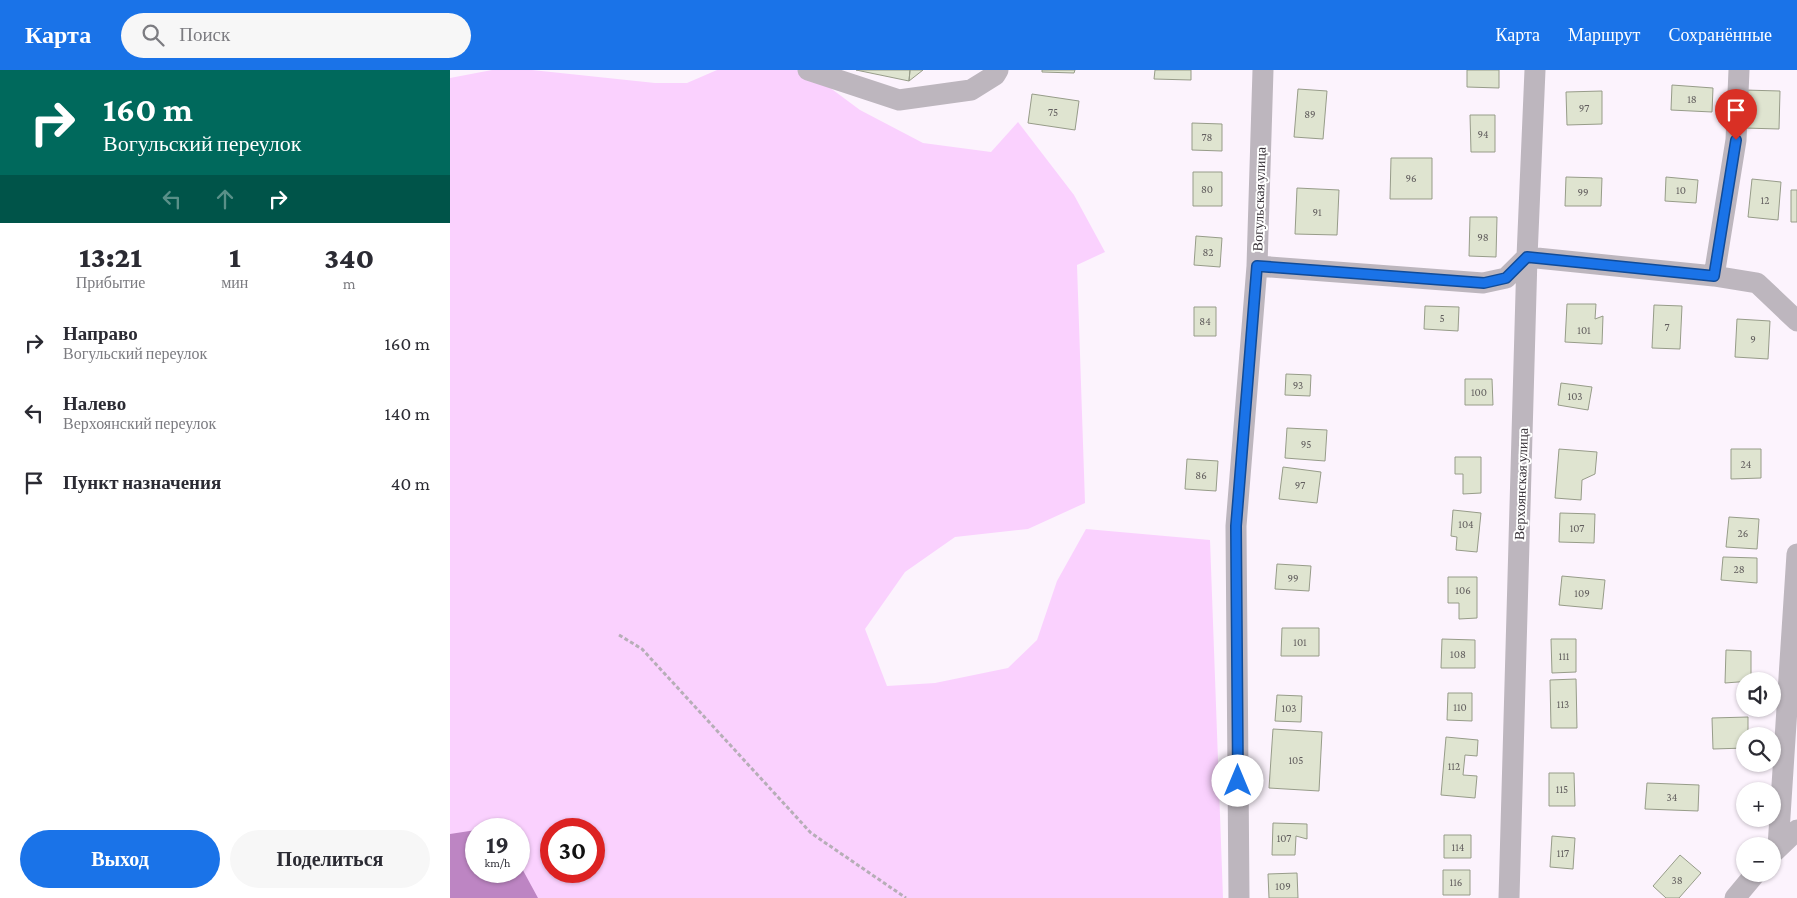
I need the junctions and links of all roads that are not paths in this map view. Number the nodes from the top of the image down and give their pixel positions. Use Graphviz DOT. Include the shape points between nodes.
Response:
graph roads {
  1 [pos="808,70"];
  2 [pos="998,70"];
  3 [pos="1263,70"];
  4 [pos="1535,70"];
  5 [pos="1739,70"];
  6 [pos="1527,257"];
  7 [pos="1257,266"];
  8 [pos="1714,276"];
  9 [pos="1797,320"];
  10 [pos="1797,554"];
  11 [pos="1797,830"];
  12 [pos="1776,837"];
  13 [pos="1781,845"];
  14 [pos="1748,882"];
  15 [pos="1239,898"];
  16 [pos="1509,898"];
  17 [pos="1735,898"];
  1 -- 2 [label="street" via="899,100 971,90"];
  3 -- 7 [label="street, Вогульская улица"];
  4 -- 6 [label="street, Верхоянская улица"];
  5 -- 8 [label="street" via="1736,140"];
  6 -- 7 [label="street" via="1506,278 1484,283"];
  6 -- 8 [label="street"];
  6 -- 16 [label="street, Верхоянская улица"];
  7 -- 15 [label="street, Вогульская улица" via="1236,526"];
  8 -- 9 [label="street" via="1757,283"];
  10 -- 12 [label="street"];
  11 -- 13 [label="street"];
  14 -- 17 [label="street"];
}
